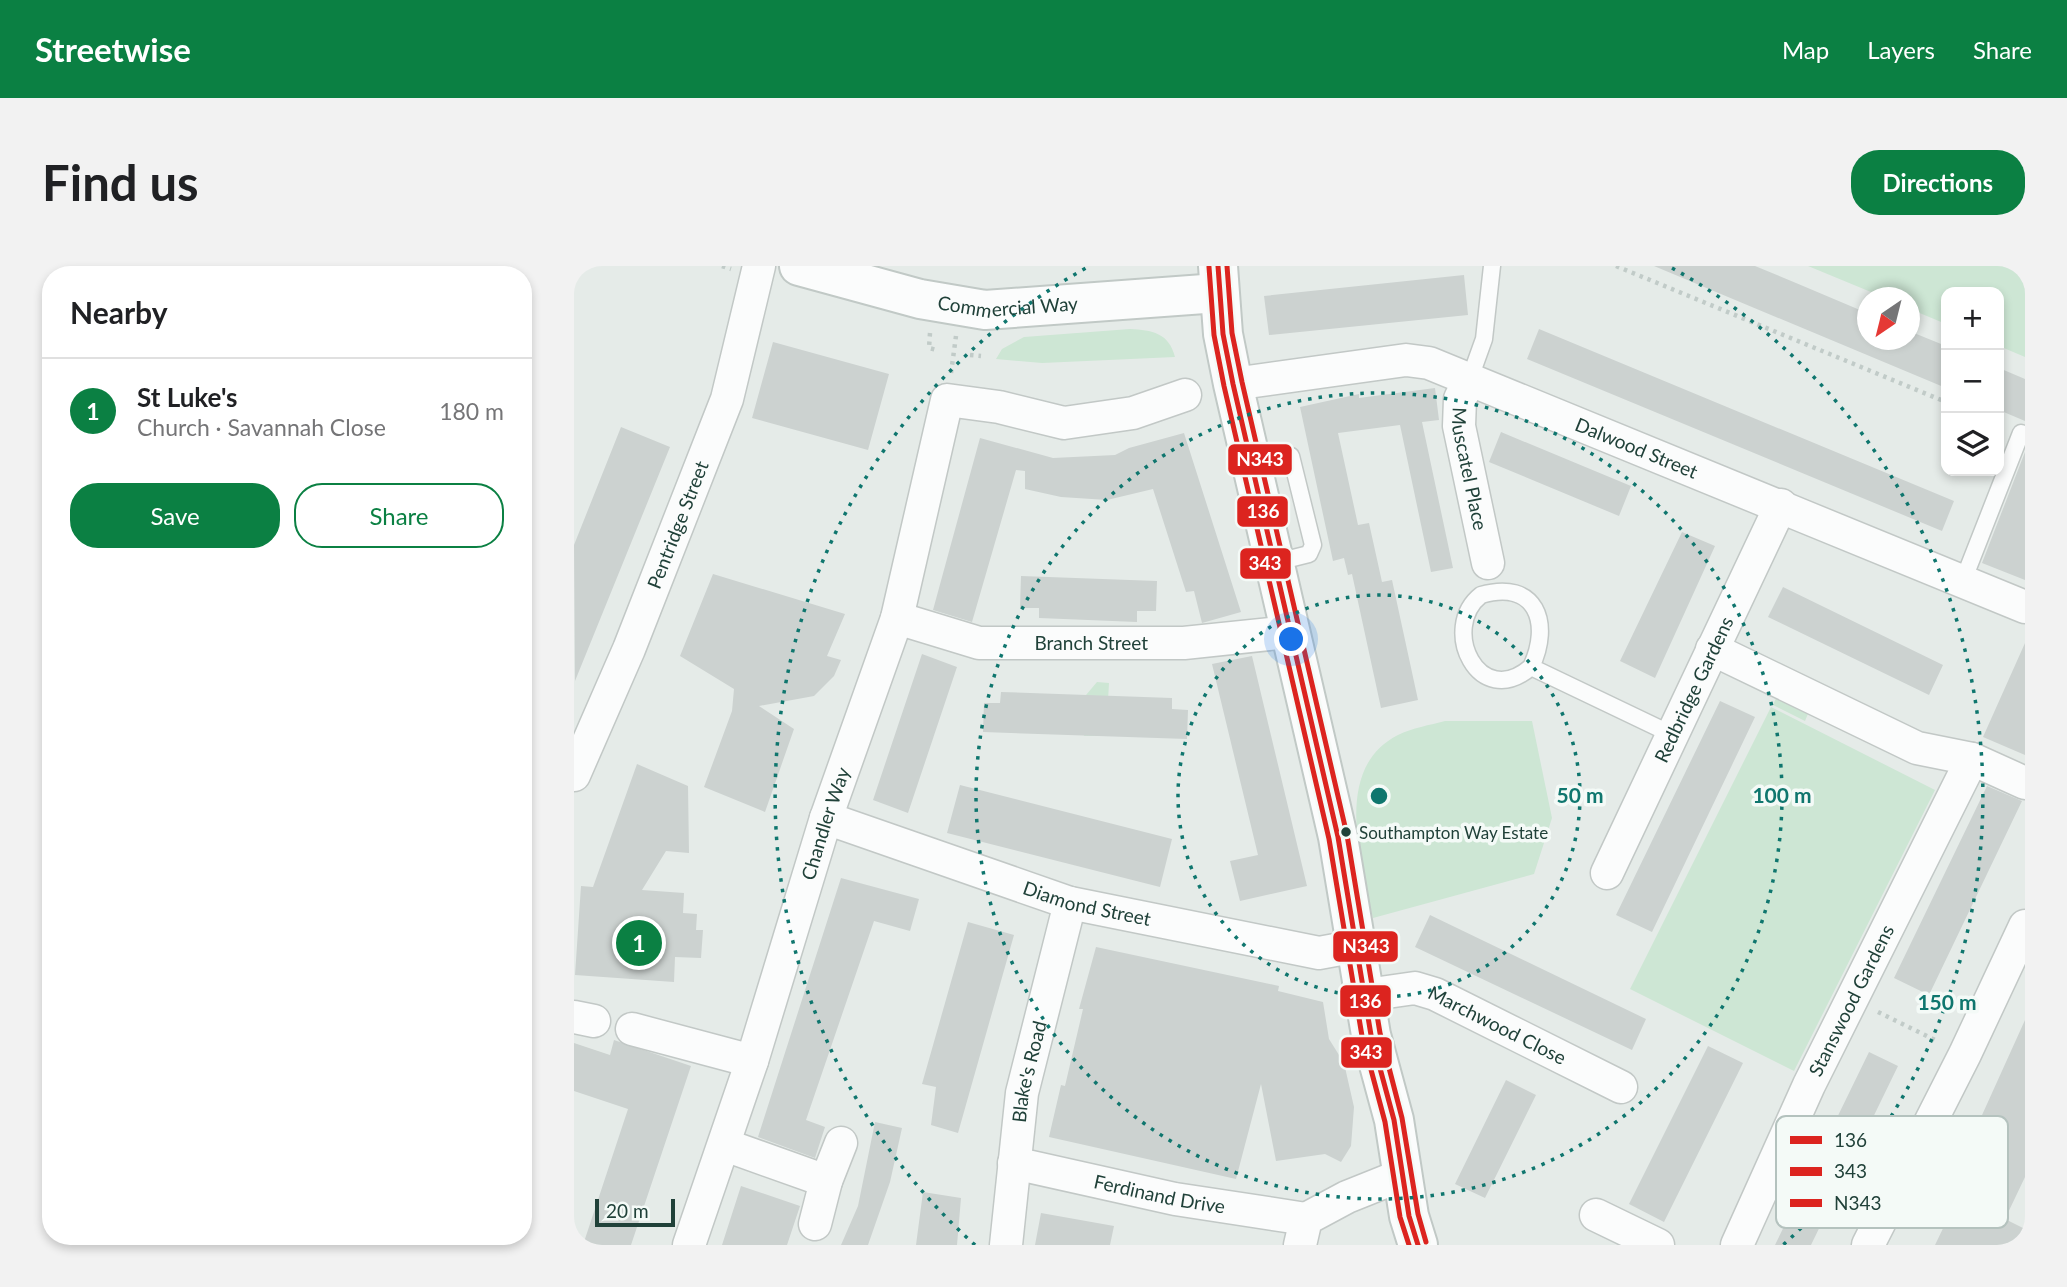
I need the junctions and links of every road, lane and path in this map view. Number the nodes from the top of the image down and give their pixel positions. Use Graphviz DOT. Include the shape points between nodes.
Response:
graph roads {
  1 [pos="759,266"];
  2 [pos="799,266"];
  3 [pos="1492,266"];
  4 [pos="1616,266"];
  5 [pos="1218,279"];
  6 [pos="930,331"];
  7 [pos="937,350"];
  8 [pos="970,355"];
  9 [pos="981,356"];
  10 [pos="1470,378"];
  11 [pos="1233,384"];
  12 [pos="1185,395"];
  13 [pos="1941,400"];
  14 [pos="2021,433"];
  15 [pos="1291,456"];
  16 [pos="1781,506"];
  17 [pos="1273,562"];
  18 [pos="1488,562"];
  19 [pos="1963,581"];
  20 [pos="2025,607"];
  21 [pos="897,618"];
  22 [pos="1289,632"];
  23 [pos="1712,649"];
  24 [pos="1531,667"];
  25 [pos="1671,734"];
  26 [pos="1972,759"];
  27 [pos="574,775"];
  28 [pos="2025,783"];
  29 [pos="826,818"];
  30 [pos="1607,873"];
  31 [pos="1070,903"];
  32 [pos="2025,926"];
  33 [pos="1357,946"];
  34 [pos="1366,995"];
  35 [pos="1852,1000"];
  36 [pos="632,1029"];
  37 [pos="1965,1054"];
  38 [pos="752,1060"];
  39 [pos="1621,1087"];
  40 [pos="1795,1116"];
  41 [pos="1934,1116"];
  42 [pos="841,1143"];
  43 [pos="724,1145"];
  44 [pos="1776,1158"];
  45 [pos="1014,1163"];
  46 [pos="1402,1175"];
  47 [pos="826,1181"];
  48 [pos="1596,1215"];
  49 [pos="815,1224"];
  50 [pos="1877,1228"];
  51 [pos="1303,1232"];
  52 [pos="689,1245"];
  53 [pos="1006,1245"];
  54 [pos="1418,1245"];
  55 [pos="1658,1245"];
  56 [pos="1737,1245"];
  57 [pos="1868,1245"];
  1 -- 27 [label="street, Pentridge Street" via="727,398"];
  2 -- 5 [label="main road, Commercial Way" via="920,299 985,310"];
  3 -- 10 [label="lane" via="1482,352"];
  4 -- 13 [label="path"];
  5 -- 11 [label="main road"];
  6 -- 7 [label="path" via="929,348"];
  8 -- 9 [label="path"];
  10 -- 11 [label="street, Dalwood Street" via="1406,360"];
  10 -- 16 [label="street, Dalwood Street"];
  10 -- 18 [label="street, Muscatel Place" via="1461,399 1459,426"];
  11 -- 17 [label="main road"];
  12 -- 21 [label="street, Chandler Way" via="1133,413 1064,423 947,400"];
  14 -- 19 [label="lane"];
  15 -- 17 [label="lane" via="1313,545 1309,554"];
  16 -- 19 [label="street, Dalwood Street"];
  16 -- 23 [label="street, Redbridge Gardens"];
  17 -- 22 [label="main road"];
  19 -- 20 [label="street, Dalwood Street"];
  21 -- 22 [label="street, Branch Street" via="979,643 1184,643"];
  21 -- 29 [label="street, Chandler Way"];
  22 -- 33 [label="main road" via="1338,837"];
  23 -- 25 [label="street, Redbridge Gardens"];
  23 -- 26 [label="street" via="1917,748"];
  24 -- 24 [label="lane" via="1497,679 1485,676 1472,664 1464,625 1467,611 1481,595 1510,592 1527,598 1536,608 1540,639"];
  24 -- 25 [label="lane"];
  25 -- 30 [label="street, Redbridge Gardens"];
  26 -- 28 [label="street"];
  26 -- 35 [label="street, Stanswood Gardens"];
  29 -- 31 [label="street, Diamond Street"];
  29 -- 38 [label="street, Chandler Way"];
  31 -- 33 [label="street, Diamond Street" via="1319,953"];
  31 -- 45 [label="street, Blake's Road" via="1022,1093"];
  32 -- 37 [label="street"];
  33 -- 34 [label="main road"];
  34 -- 39 [label="street, Marchwood Close" via="1415,988 1435,994"];
  34 -- 46 [label="main road"];
  35 -- 37 [label="path"];
  35 -- 40 [label="street, Stanswood Gardens"];
  36 -- 38 [label="street"];
  37 -- 41 [label="street"];
  38 -- 43 [label="street, Chandler Way"];
  42 -- 47 [label="street"];
  43 -- 47 [label="street"];
  43 -- 52 [label="street, Chandler Way"];
  44 -- 56 [label="street, Stanswood Gardens"];
  45 -- 51 [label="street, Ferdinand Drive"];
  45 -- 53 [label="street, Blake's Road"];
  46 -- 51 [label="street" via="1347,1197"];
  46 -- 54 [label="main road"];
  47 -- 49 [label="street"];
  48 -- 55 [label="street"];
  50 -- 57 [label="street"];
}
